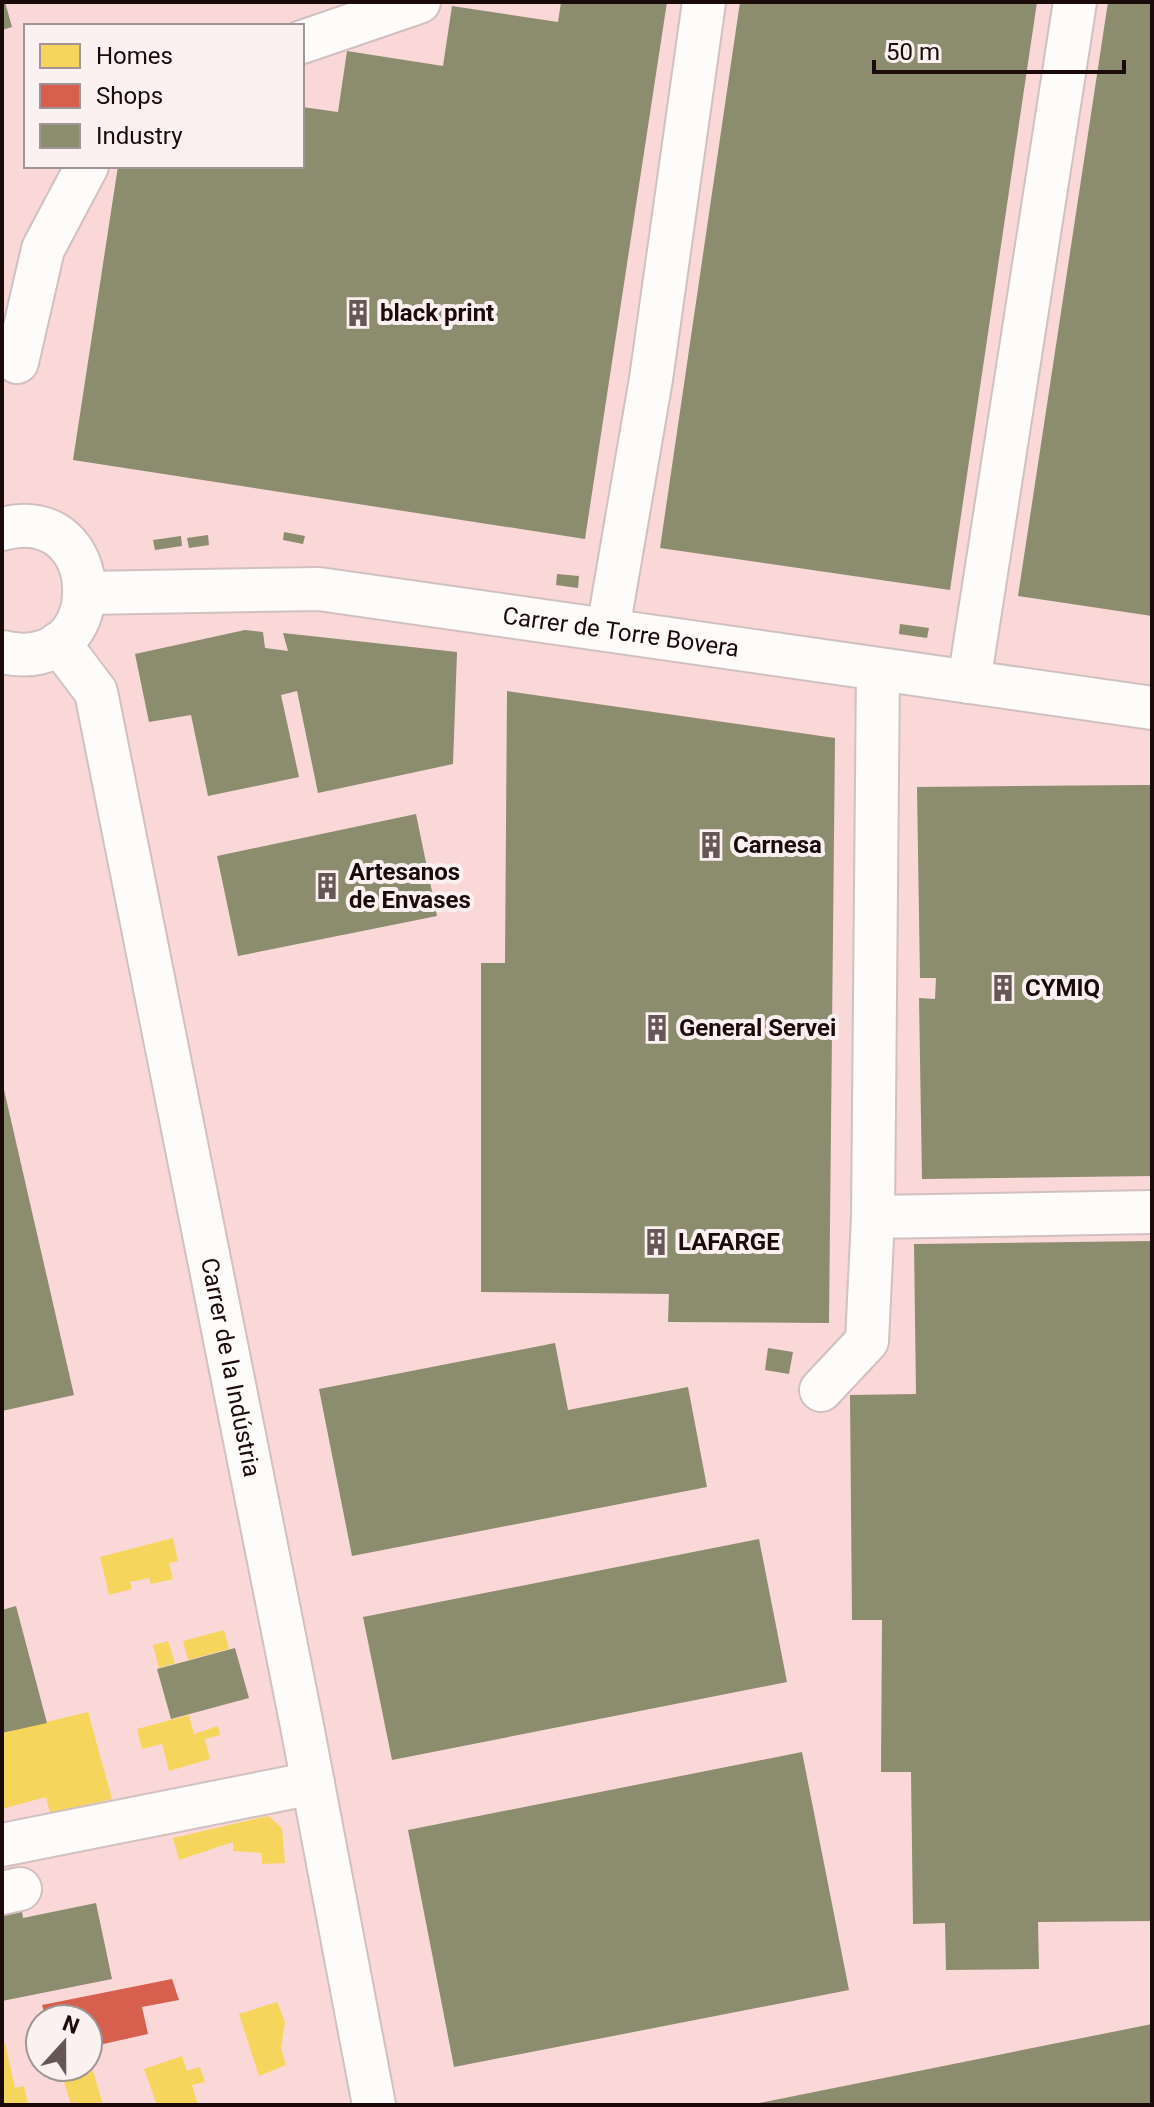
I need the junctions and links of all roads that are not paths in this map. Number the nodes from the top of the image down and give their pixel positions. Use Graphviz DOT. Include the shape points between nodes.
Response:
graph roads {
  1 [pos="419,2"];
  2 [pos="704,2"];
  3 [pos="1075,2"];
  4 [pos="304,41"];
  5 [pos="86,168"];
  6 [pos="17,362"];
  7 [pos="2,529"];
  8 [pos="86,593"];
  9 [pos="608,629"];
  10 [pos="59,643"];
  11 [pos="2,652"];
  12 [pos="878,669"];
  13 [pos="969,682"];
  14 [pos="1152,708"];
  15 [pos="1152,1212"];
  16 [pos="873,1217"];
  17 [pos="821,1390"];
  18 [pos="313,1783"];
  19 [pos="2,1845"];
  20 [pos="374,2105"];
  1 -- 4 [label="street"];
  2 -- 9 [label="street" via="651,379"];
  3 -- 13 [label="street"];
  5 -- 6 [label="street" via="43,249"];
  7 -- 8 [label="street" via="33,527 55,535 78,560"];
  8 -- 9 [label="street, Carrer de Torre Bovera" via="319,589"];
  8 -- 10 [label="street" via="81,616"];
  9 -- 12 [label="street, Carrer de Torre Bovera"];
  10 -- 11 [label="street" via="27,655"];
  10 -- 18 [label="street, Carrer de la Indústria" via="96,692"];
  12 -- 13 [label="street, Carrer de Torre Bovera"];
  12 -- 16 [label="street"];
  13 -- 14 [label="street, Carrer de Torre Bovera"];
  15 -- 16 [label="street"];
  16 -- 17 [label="street" via="867,1341"];
  18 -- 19 [label="street"];
  18 -- 20 [label="street, Carrer de la Indústria"];
}
